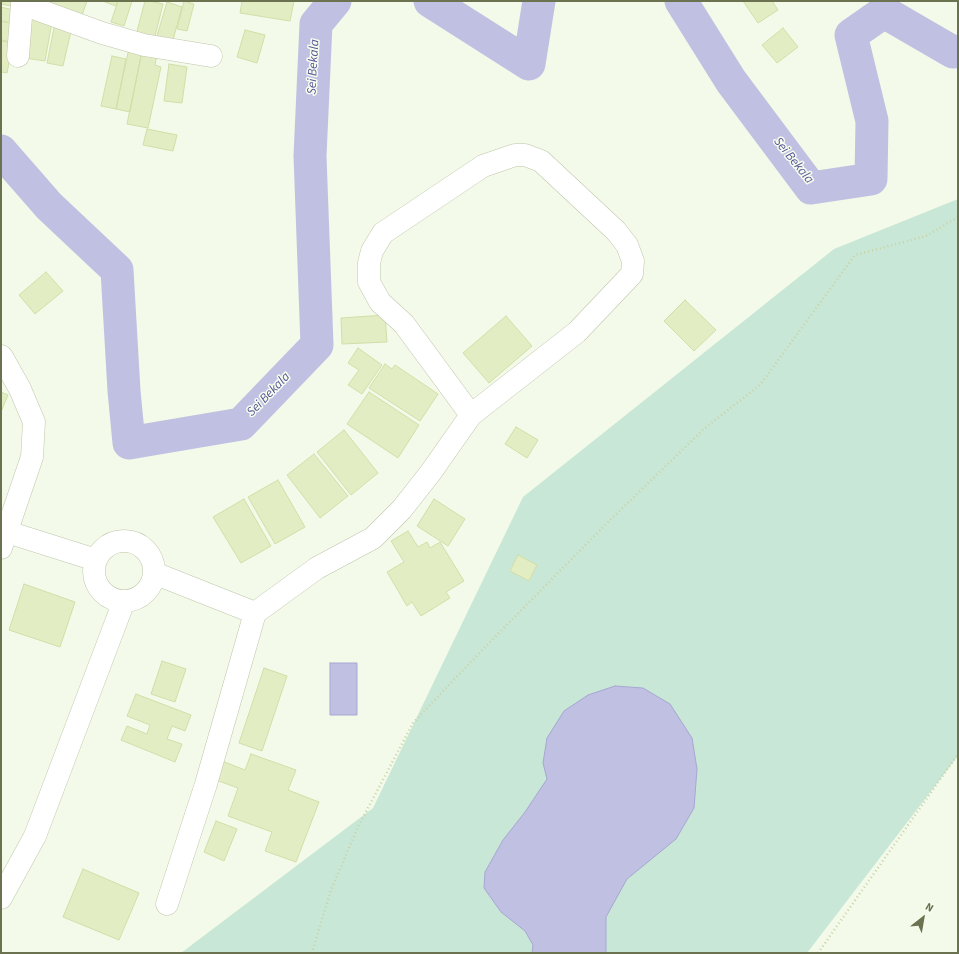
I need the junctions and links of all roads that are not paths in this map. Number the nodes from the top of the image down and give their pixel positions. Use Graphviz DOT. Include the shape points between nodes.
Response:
graph roads {
  1 [pos="22,2"];
  2 [pos="18,56"];
  3 [pos="211,56"];
  4 [pos="1,356"];
  5 [pos="471,415"];
  6 [pos="3,536"];
  7 [pos="96,560"];
  8 [pos="154,573"];
  9 [pos="124,601"];
  10 [pos="255,613"];
  11 [pos="1,898"];
  12 [pos="167,904"];
  1 -- 2 [label="street"];
  1 -- 3 [label="street" via="102,34"];
  4 -- 6 [label="street" via="20,389 34,422 32,457"];
  5 -- 5 [label="street" via="577,332 632,274 633,261 627,245 616,231 541,160 525,155 515,155 483,166 383,233 372,251 369,263 369,282 380,302 404,324"];
  5 -- 10 [label="street" via="402,509 373,538 316,568"];
  6 -- 7 [label="street"];
  7 -- 8 [label="street" via="108,545 125,541 135,543 149,555"];
  7 -- 9 [label="street" via="94,577 97,585 109,597"];
  8 -- 9 [label="street" via="148,590 133,600"];
  8 -- 10 [label="street"];
  9 -- 11 [label="street" via="35,836"];
  10 -- 12 [label="street" via="206,784"];
}
